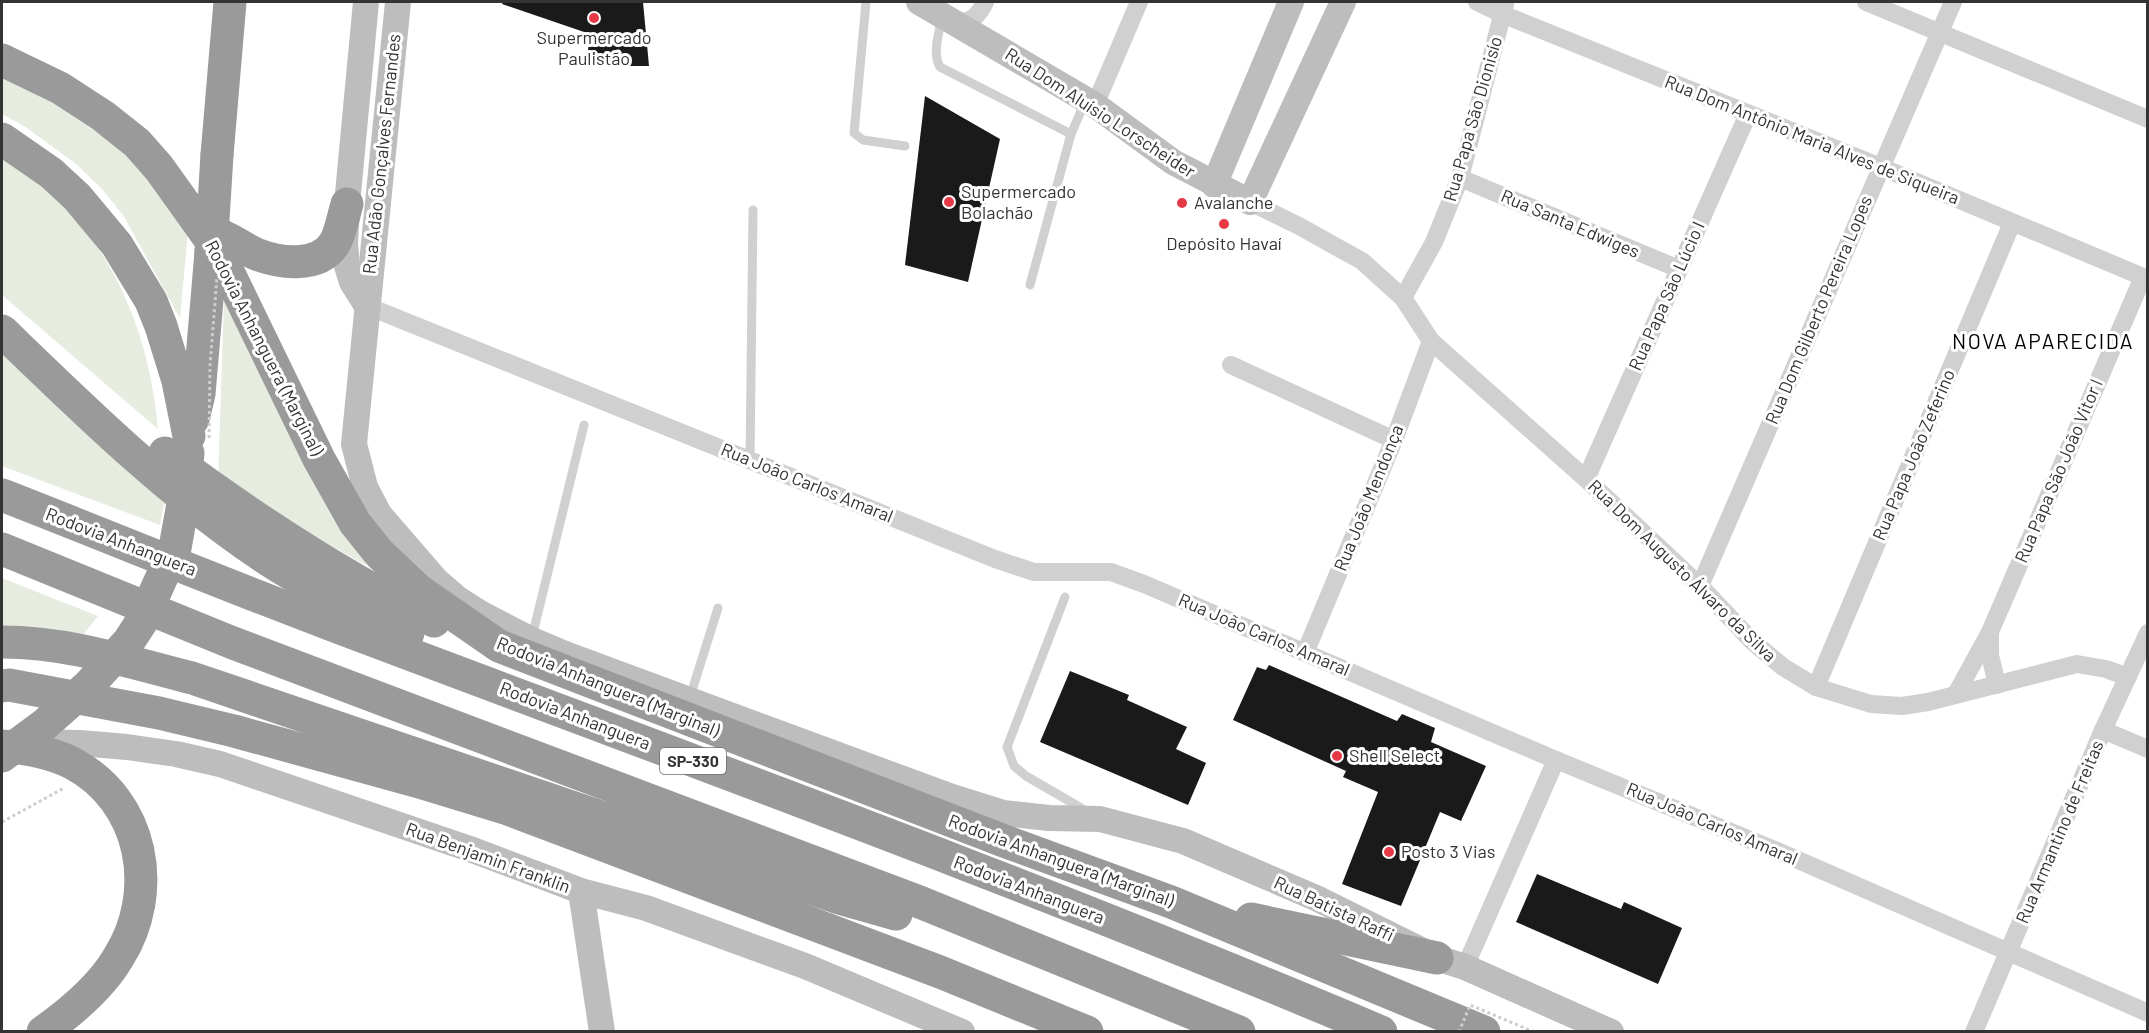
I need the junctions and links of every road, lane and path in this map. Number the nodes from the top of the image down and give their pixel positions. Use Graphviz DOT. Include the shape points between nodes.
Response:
graph roads {
  1 [pos="230,2"];
  2 [pos="240,2"];
  3 [pos="366,2"];
  4 [pos="398,2"];
  5 [pos="866,2"];
  6 [pos="919,2"];
  7 [pos="1139,2"];
  8 [pos="1291,2"];
  9 [pos="1343,2"];
  10 [pos="1477,2"];
  11 [pos="1866,2"];
  12 [pos="1953,2"];
  13 [pos="984,3"];
  14 [pos="1504,8"];
  15 [pos="950,19"];
  16 [pos="1940,32"];
  17 [pos="985,39"];
  18 [pos="228,41"];
  19 [pos="2,60"];
  20 [pos="1090,102"];
  21 [pos="1748,114"];
  22 [pos="2148,119"];
  23 [pos="1071,134"];
  24 [pos="2,139"];
  25 [pos="905,146"];
  26 [pos="1881,167"];
  27 [pos="1460,178"];
  28 [pos="1214,185"];
  29 [pos="1250,202"];
  30 [pos="347,204"];
  31 [pos="753,210"];
  32 [pos="2012,223"];
  33 [pos="205,232"];
  34 [pos="1679,269"];
  35 [pos="2146,278"];
  36 [pos="1030,285"];
  37 [pos="1403,298"];
  38 [pos="366,306"];
  39 [pos="2,323"];
  40 [pos="2,331"];
  41 [pos="1431,341"];
  42 [pos="1231,365"];
  43 [pos="584,425"];
  44 [pos="189,436"];
  45 [pos="1394,440"];
  46 [pos="750,459"];
  47 [pos="1586,479"];
  48 [pos="2,495"];
  49 [pos="2,549"];
  50 [pos="1700,586"];
  51 [pos="1065,597"];
  52 [pos="718,608"];
  53 [pos="1990,632"];
  54 [pos="2148,633"];
  55 [pos="532,640"];
  56 [pos="2,642"];
  57 [pos="499,646"];
  58 [pos="2,651"];
  59 [pos="1305,653"];
  60 [pos="2128,676"];
  61 [pos="1997,685"];
  62 [pos="2,686"];
  63 [pos="1816,687"];
  64 [pos="1956,694"];
  65 [pos="689,700"];
  66 [pos="590,721"];
  67 [pos="2103,730"];
  68 [pos="2,744"];
  69 [pos="2148,749"];
  70 [pos="2,756"];
  71 [pos="1556,760"];
  72 [pos="87,772"];
  73 [pos="508,809"];
  74 [pos="1100,819"];
  75 [pos="2,822"];
  76 [pos="581,891"];
  77 [pos="1172,902"];
  78 [pos="2008,952"];
  79 [pos="1451,962"];
  80 [pos="1176,1006"];
  81 [pos="2148,1013"];
  82 [pos="1049,1022"];
  83 [pos="43,1032"];
  84 [pos="603,1032"];
  85 [pos="962,1032"];
  86 [pos="1087,1032"];
  87 [pos="1239,1032"];
  88 [pos="1382,1032"];
  89 [pos="1459,1032"];
  90 [pos="1484,1032"];
  91 [pos="1534,1032"];
  92 [pos="1611,1032"];
  93 [pos="1974,1032"];
  1 -- 18 [label="highway"];
  2 -- 18 [label="highway"];
  3 -- 30 [label="street, Rua Adão Gonçalves Fernandes"];
  4 -- 38 [label="street, Rua Adão Gonçalves Fernandes"];
  5 -- 25 [label="lane" via="854,134 863,140"];
  6 -- 15 [label="street, Rua Dom Aluísio Lorscheider"];
  7 -- 20 [label="street"];
  8 -- 28 [label="street"];
  9 -- 29 [label="street"];
  10 -- 14 [label="street, Rua Dom Antônio Maria Alves de Siqueira"];
  11 -- 16 [label="street"];
  12 -- 16 [label="street, Rua Dom Gilberto Pereira Lopes"];
  13 -- 15 [label="street" via="970,21"];
  13 -- 17 [label="street" via="981,22"];
  14 -- 21 [label="street, Rua Dom Antônio Maria Alves de Siqueira"];
  14 -- 27 [label="street, Rua Papa São Dionisío"];
  15 -- 17 [label="street, Rua Dom Aluísio Lorscheider"];
  15 -- 23 [label="lane" via="938,35 940,67"];
  16 -- 22 [label="street"];
  16 -- 26 [label="street, Rua Dom Gilberto Pereira Lopes"];
  17 -- 20 [label="street, Rua Dom Aluísio Lorscheider"];
  18 -- 44 [label="highway, bridge" via="199,394"];
  19 -- 33 [label="highway, Rodovia Anhanguera (Marginal)" via="60,88 104,116 136,143"];
  20 -- 23 [label="lane"];
  20 -- 28 [label="street, Rua Dom Aluísio Lorscheider" via="1173,162"];
  21 -- 26 [label="street, Rua Dom Antônio Maria Alves de Siqueira"];
  21 -- 34 [label="street, Rua Papa São Lúcio I"];
  23 -- 36 [label="lane"];
  24 -- 44 [label="highway" via="51,173 117,245 151,301 161,326"];
  26 -- 32 [label="street, Rua Dom Antônio Maria Alves de Siqueira"];
  26 -- 50 [label="street, Rua Dom Gilberto Pereira Lopes"];
  27 -- 34 [label="street, Rua Santa Edwiges"];
  27 -- 37 [label="street, Rua Papa São Dionisío" via="1434,242"];
  28 -- 29 [label="street, Rua Dom Aluísio Lorscheider"];
  29 -- 37 [label="street, Rua Dom Aluísio Lorscheider" via="1362,261"];
  30 -- 33 [label="highway" via="333,248 313,260 276,261 222,234"];
  30 -- 38 [label="street, Rua Adão Gonçalves Fernandes" via="347,266"];
  31 -- 46 [label="lane"];
  32 -- 35 [label="street, Rua Dom Antônio Maria Alves de Siqueira"];
  32 -- 63 [label="street, Rua Papa João Zeferino"];
  33 -- 57 [label="highway, Rodovia Anhanguera (Marginal)" via="355,523 418,591"];
  34 -- 47 [label="street, Rua Papa São Lúcio I"];
  35 -- 53 [label="street, Rua Papa São João Vitor I"];
  37 -- 41 [label="street, Rua Dom Augusto Álvaro da Silva"];
  38 -- 46 [label="street, Rua João Carlos Amaral"];
  38 -- 55 [label="street, Rua Adão Gonçalves Fernandes" via="354,444 365,487 379,514 436,580 465,604"];
  39 -- 57 [label="highway" via="37,344 140,435 223,496 357,581 468,639"];
  40 -- 66 [label="highway" via="108,433 267,559 319,591"];
  41 -- 45 [label="street, Rua João Mendonça"];
  41 -- 47 [label="street, Rua Dom Augusto Álvaro da Silva"];
  42 -- 45 [label="street"];
  43 -- 55 [label="lane"];
  44 -- 70 [label="highway, bridge" via="176,548 142,621 88,686"];
  45 -- 59 [label="street, Rua João Mendonça"];
  46 -- 59 [label="street, Rua João Carlos Amaral" via="995,559 1034,572 1111,572"];
  47 -- 50 [label="street, Rua Dom Augusto Álvaro da Silva"];
  48 -- 66 [label="highway, Rodovia Anhanguera / SP-330" via="323,622"];
  49 -- 80 [label="highway" via="232,643 922,903"];
  50 -- 63 [label="street, Rua Dom Augusto Álvaro da Silva" via="1752,641 1783,667"];
  51 -- 74 [label="lane" via="1007,747 1014,766 1026,776"];
  52 -- 65 [label="lane"];
  53 -- 61 [label="street, Rua Papa São João Vitor I" via="1990,655"];
  53 -- 64 [label="street, Rua Papa São João Vitor I"];
  54 -- 60 [label="street, Rua Armantino de Freitas"];
  55 -- 65 [label="street, Rua Adão Gonçalves Fernandes"];
  56 -- 80 [label="highway" via="30,642 92,652 192,678 836,897 944,927"];
  57 -- 77 [label="highway, Rodovia Anhanguera (Marginal)"];
  58 -- 73 [label="highway" via="93,670 213,705 452,783"];
  59 -- 71 [label="street, Rua João Carlos Amaral"];
  60 -- 61 [label="street, Rua Dom Augusto Álvaro da Silva" via="2078,664"];
  60 -- 67 [label="street, Rua Armantino de Freitas"];
  61 -- 64 [label="street, Rua Dom Augusto Álvaro da Silva"];
  62 -- 73 [label="highway" via="202,723"];
  63 -- 64 [label="street, Rua Dom Augusto Álvaro da Silva" via="1871,704 1902,706"];
  65 -- 74 [label="street, Rua Batista Raffi" via="1003,813"];
  66 -- 88 [label="highway, Rodovia Anhanguera / SP-330" via="1241,972"];
  67 -- 69 [label="street"];
  67 -- 78 [label="street, Rua Armantino de Freitas"];
  68 -- 72 [label="highway" via="46,752"];
  68 -- 76 [label="street, Rua Benjamin Franklin" via="127,747 220,764"];
  71 -- 78 [label="street, Rua João Carlos Amaral"];
  71 -- 79 [label="street"];
  72 -- 75 [label="path"];
  72 -- 83 [label="highway" via="114,799 136,840 141,862 140,900 118,958 96,986"];
  73 -- 82 [label="highway" via="940,972"];
  74 -- 79 [label="street, Rua Batista Raffi" via="1183,841"];
  76 -- 84 [label="street"];
  76 -- 85 [label="street, Rua Benjamin Franklin" via="645,908 805,966"];
  77 -- 79 [label="highway"];
  77 -- 90 [label="highway, Rodovia Anhanguera (Marginal)"];
  78 -- 81 [label="street, Rua João Carlos Amaral"];
  78 -- 93 [label="street, Rua Armantino de Freitas"];
  79 -- 92 [label="street, Rua Batista Raffi"];
  80 -- 87 [label="highway"];
  82 -- 86 [label="highway"];
  89 -- 91 [label="path, bridge" via="1470,1005"];
}
